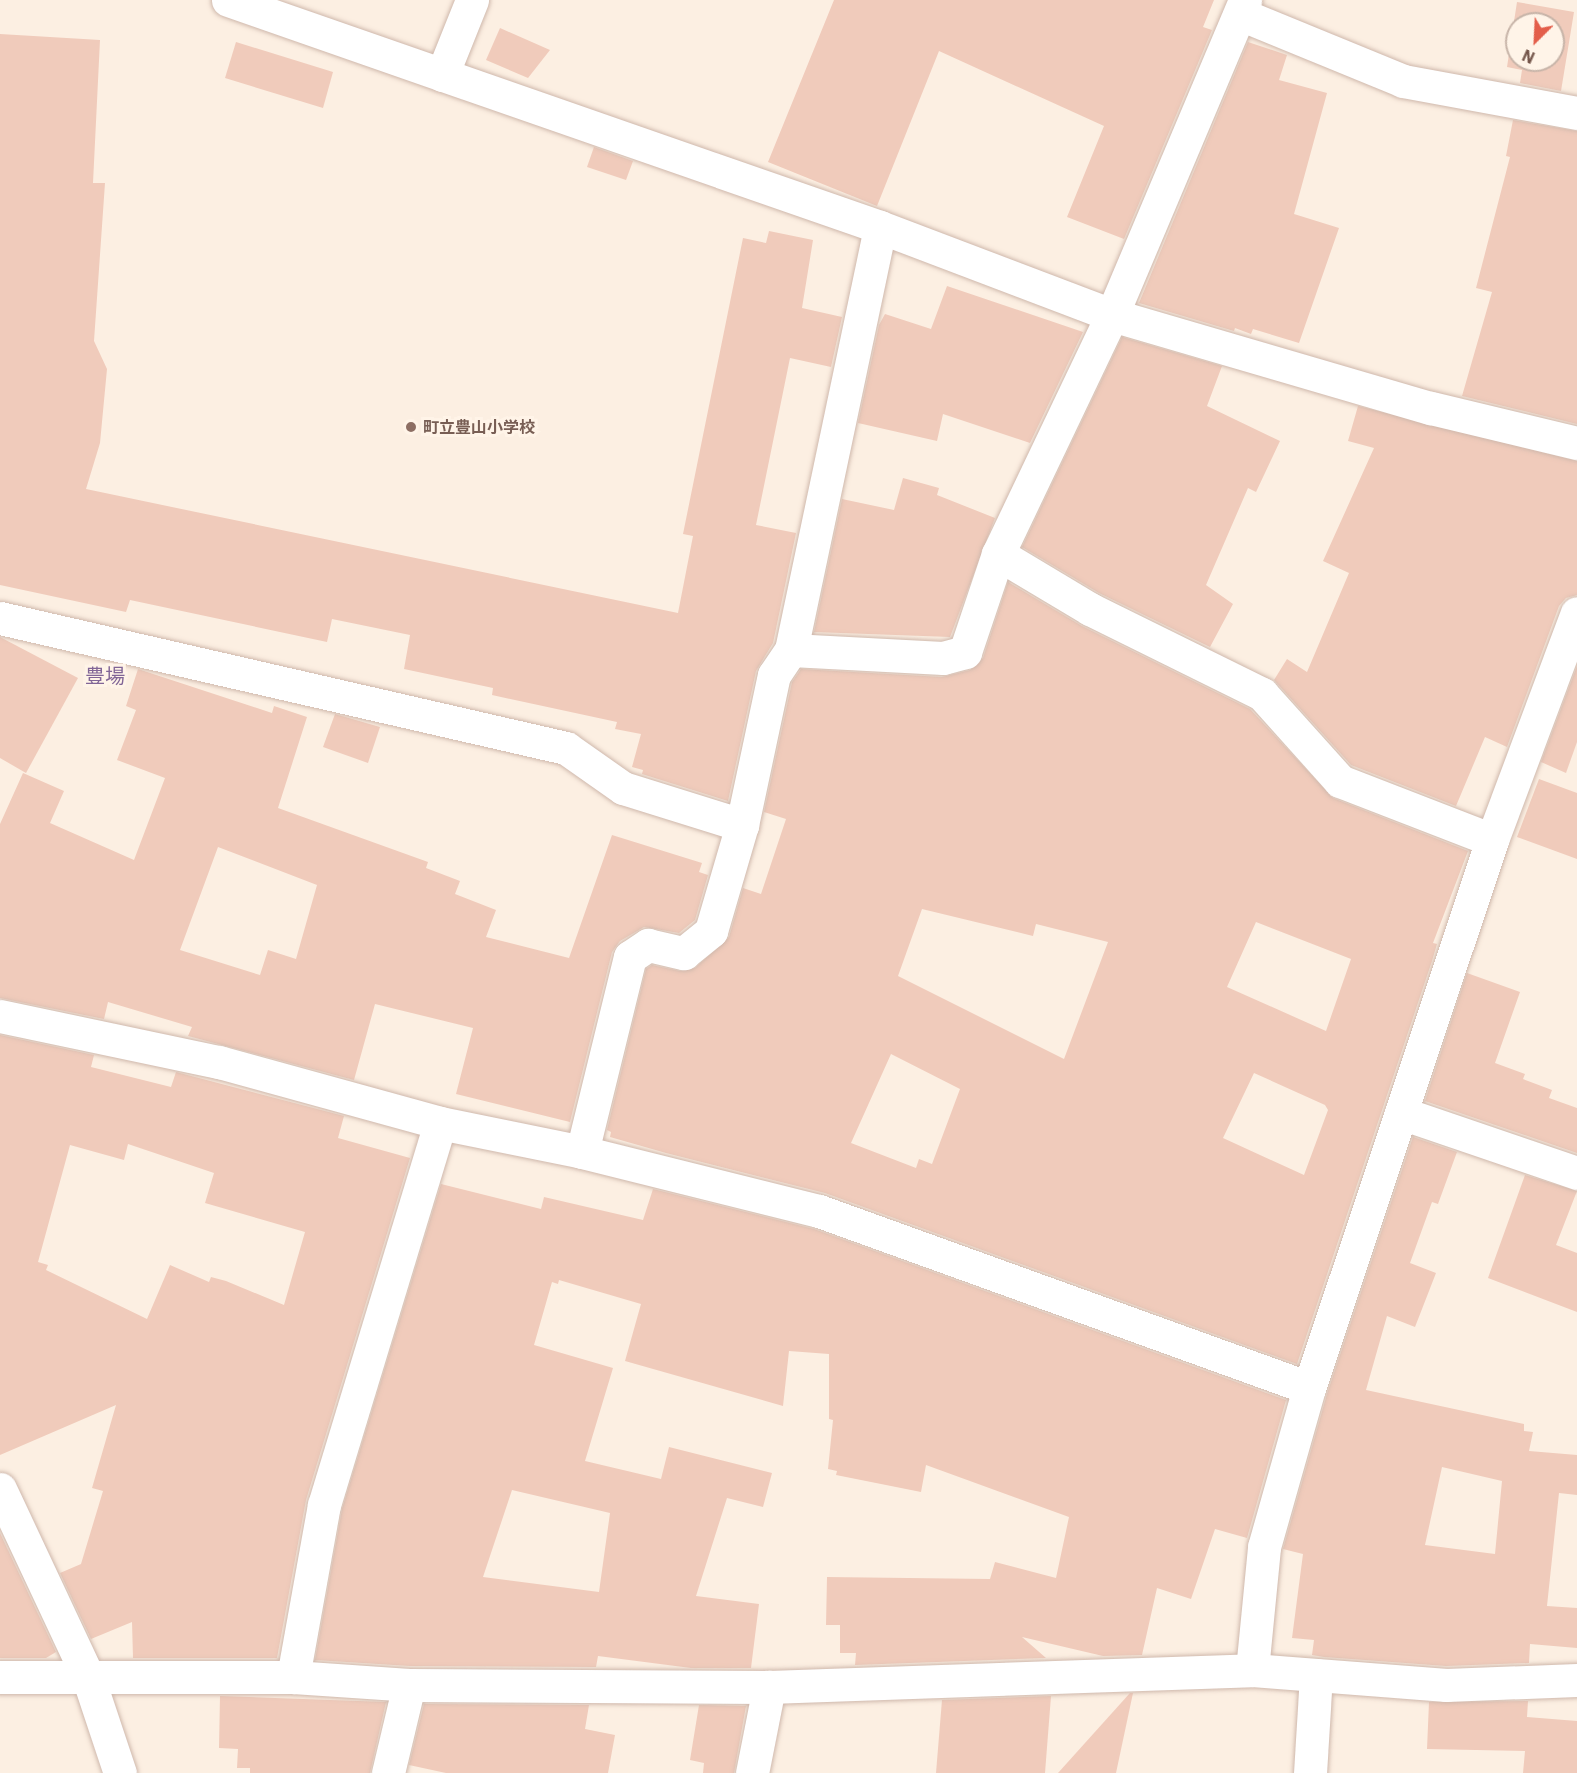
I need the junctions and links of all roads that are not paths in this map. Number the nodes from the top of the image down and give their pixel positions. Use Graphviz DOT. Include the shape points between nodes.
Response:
graph roads {
  1 [pos="228,0"];
  2 [pos="472,0"];
  3 [pos="1243,7"];
  4 [pos="442,75"];
  5 [pos="1577,113"];
  6 [pos="880,227"];
  7 [pos="1112,315"];
  8 [pos="1577,443"];
  9 [pos="998,554"];
  10 [pos="0,618"];
  11 [pos="1575,625"];
  12 [pos="791,650"];
  13 [pos="742,825"];
  14 [pos="1492,840"];
  15 [pos="0,1016"];
  16 [pos="1401,1113"];
  17 [pos="440,1123"];
  18 [pos="582,1152"];
  19 [pos="1577,1173"];
  20 [pos="1309,1388"];
  21 [pos="0,1489"];
  22 [pos="1252,1670"];
  23 [pos="1316,1675"];
  24 [pos="0,1677"];
  25 [pos="88,1677"];
  26 [pos="293,1677"];
  27 [pos="1577,1680"];
  28 [pos="409,1685"];
  29 [pos="769,1687"];
  30 [pos="120,1773"];
  31 [pos="388,1773"];
  32 [pos="752,1773"];
  33 [pos="1310,1773"];
  1 -- 4 [label="street"];
  2 -- 4 [label="street"];
  3 -- 5 [label="street" via="1403,81"];
  3 -- 7 [label="street"];
  4 -- 6 [label="street"];
  6 -- 7 [label="street"];
  6 -- 12 [label="street"];
  7 -- 8 [label="street" via="1431,408"];
  7 -- 9 [label="street"];
  9 -- 12 [label="street" via="965,652 943,658"];
  9 -- 14 [label="street" via="1090,609 1262,694 1340,780"];
  10 -- 13 [label="street" via="566,748 623,788"];
  11 -- 14 [label="street"];
  12 -- 13 [label="street" via="774,675"];
  13 -- 18 [label="street" via="711,931 684,953 648,945 630,957"];
  14 -- 16 [label="street"];
  15 -- 17 [label="street" via="219,1062"];
  16 -- 19 [label="street"];
  16 -- 20 [label="street"];
  17 -- 18 [label="street"];
  17 -- 26 [label="street" via="324,1505"];
  18 -- 20 [label="street" via="819,1211"];
  20 -- 22 [label="street" via="1264,1547"];
  21 -- 25 [label="street"];
  22 -- 23 [label="street"];
  22 -- 29 [label="street"];
  23 -- 27 [label="street" via="1446,1685"];
  23 -- 33 [label="street"];
  24 -- 25 [label="street"];
  25 -- 26 [label="street"];
  25 -- 30 [label="street"];
  26 -- 28 [label="street"];
  28 -- 29 [label="street"];
  28 -- 31 [label="street"];
  29 -- 32 [label="street"];
}
